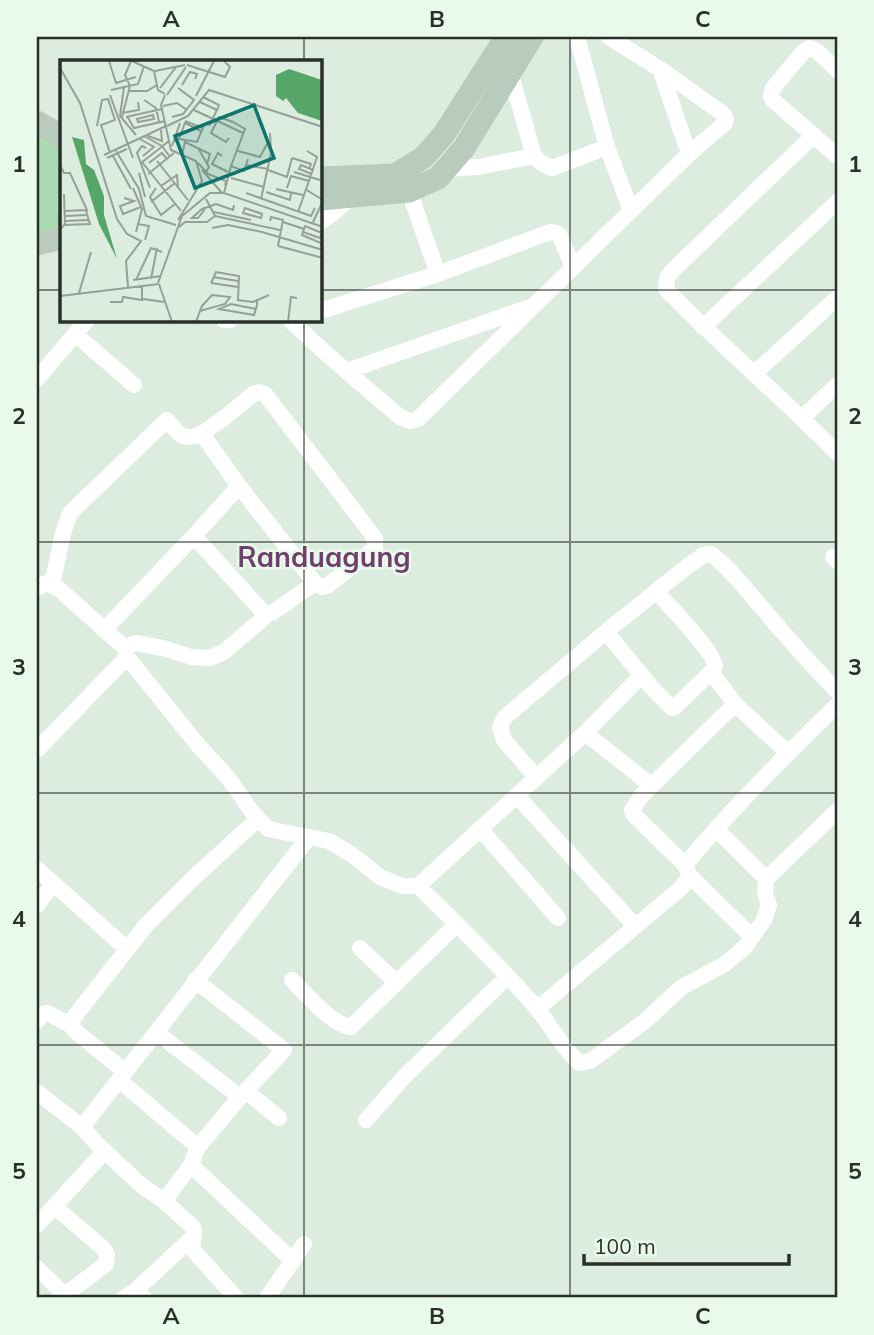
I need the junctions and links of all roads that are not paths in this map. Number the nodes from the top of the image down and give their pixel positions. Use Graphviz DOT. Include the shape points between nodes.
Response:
graph roads {
  1 [pos="506,37"];
  2 [pos="532,37"];
  3 [pos="577,37"];
  4 [pos="609,37"];
  5 [pos="660,69"];
  6 [pos="837,70"];
  7 [pos="510,72"];
  8 [pos="37,122"];
  9 [pos="60,135"];
  10 [pos="813,136"];
  11 [pos="607,147"];
  12 [pos="689,154"];
  13 [pos="534,156"];
  14 [pos="837,156"];
  15 [pos="448,169"];
  16 [pos="322,178"];
  17 [pos="409,191"];
  18 [pos="351,197"];
  19 [pos="322,199"];
  20 [pos="837,202"];
  21 [pos="631,211"];
  22 [pos="322,221"];
  23 [pos="60,238"];
  24 [pos="37,244"];
  25 [pos="573,267"];
  26 [pos="438,274"];
  27 [pos="837,298"];
  28 [pos="532,306"];
  29 [pos="322,310"];
  30 [pos="85,322"];
  31 [pos="290,322"];
  32 [pos="703,327"];
  33 [pos="75,334"];
  34 [pos="347,371"];
  35 [pos="754,374"];
  36 [pos="37,379"];
  37 [pos="134,385"];
  38 [pos="837,385"];
  39 [pos="803,418"];
  40 [pos="202,434"];
  41 [pos="837,453"];
  42 [pos="239,486"];
  43 [pos="194,536"];
  44 [pos="315,583"];
  45 [pos="44,587"];
  46 [pos="656,591"];
  47 [pos="268,614"];
  48 [pos="104,630"];
  49 [pos="606,632"];
  50 [pos="126,653"];
  51 [pos="710,672"];
  52 [pos="642,675"];
  53 [pos="837,691"];
  54 [pos="735,704"];
  55 [pos="837,705"];
  56 [pos="585,733"];
  57 [pos="37,750"];
  58 [pos="788,753"];
  59 [pos="536,777"];
  60 [pos="652,785"];
  61 [pos="517,796"];
  62 [pos="837,811"];
  63 [pos="258,819"];
  64 [pos="716,829"];
  65 [pos="481,830"];
  66 [pos="309,837"];
  67 [pos="37,870"];
  68 [pos="687,871"];
  69 [pos="766,879"];
  70 [pos="53,884"];
  71 [pos="418,886"];
  72 [pos="37,905"];
  73 [pos="558,918"];
  74 [pos="457,924"];
  75 [pos="635,926"];
  76 [pos="751,936"];
  77 [pos="360,948"];
  78 [pos="127,949"];
  79 [pos="507,977"];
  80 [pos="195,980"];
  81 [pos="292,980"];
  82 [pos="397,983"];
  83 [pos="537,1009"];
  84 [pos="37,1021"];
  85 [pos="72,1026"];
  86 [pos="156,1032"];
  87 [pos="122,1076"];
  88 [pos="37,1092"];
  89 [pos="243,1094"];
  90 [pos="279,1118"];
  91 [pos="366,1120"];
  92 [pos="82,1127"];
  93 [pos="198,1147"];
  94 [pos="105,1152"];
  95 [pos="191,1165"];
  96 [pos="164,1201"];
  97 [pos="55,1207"];
  98 [pos="37,1225"];
  99 [pos="193,1237"];
  100 [pos="304,1244"];
  101 [pos="293,1261"];
  102 [pos="37,1268"];
  103 [pos="134,1296"];
  104 [pos="67,1297"];
  105 [pos="236,1298"];
  106 [pos="267,1298"];
  1 -- 16 [label="main road" via="424,157 395,175"];
  2 -- 7 [label="main road"];
  3 -- 11 [label="street"];
  4 -- 5 [label="street"];
  5 -- 12 [label="street"];
  5 -- 12 [label="street" via="726,118"];
  6 -- 10 [label="street" via="810,48 773,89 773,100"];
  7 -- 13 [label="street"];
  7 -- 15 [label="main road"];
  8 -- 9 [label="main road"];
  10 -- 14 [label="street"];
  10 -- 32 [label="street" via="667,278 666,289"];
  11 -- 13 [label="street" via="552,168"];
  11 -- 21 [label="street"];
  12 -- 21 [label="street"];
  13 -- 15 [label="street"];
  15 -- 17 [label="main road"];
  17 -- 18 [label="main road"];
  17 -- 26 [label="street"];
  18 -- 19 [label="main road"];
  18 -- 22 [label="street"];
  20 -- 32 [label="street"];
  21 -- 25 [label="street"];
  23 -- 24 [label="main road"];
  25 -- 26 [label="street" via="560,236 550,232"];
  25 -- 28 [label="street"];
  26 -- 29 [label="street"];
  27 -- 35 [label="street"];
  28 -- 34 [label="street"];
  28 -- 34 [label="street" via="418,419 400,417"];
  30 -- 33 [label="street"];
  31 -- 34 [label="street"];
  32 -- 35 [label="street"];
  33 -- 36 [label="street"];
  33 -- 37 [label="street"];
  35 -- 39 [label="street"];
  38 -- 39 [label="street"];
  39 -- 41 [label="street"];
  40 -- 42 [label="street"];
  40 -- 44 [label="street" via="259,392 298,436 375,539 374,548 327,586"];
  40 -- 45 [label="street" via="185,437 167,420 70,513"];
  42 -- 43 [label="street"];
  42 -- 44 [label="street"];
  43 -- 47 [label="street"];
  43 -- 48 [label="street"];
  44 -- 47 [label="street"];
  45 -- 48 [label="street" via="59,589"];
  46 -- 49 [label="street"];
  46 -- 51 [label="street" via="714,661"];
  46 -- 53 [label="street" via="711,554"];
  47 -- 50 [label="street" via="224,652 209,658 135,643"];
  48 -- 50 [label="street"];
  49 -- 52 [label="street"];
  49 -- 59 [label="street" via="505,717 500,727 504,740"];
  50 -- 57 [label="street"];
  50 -- 63 [label="street"];
  51 -- 52 [label="street" via="672,708"];
  51 -- 54 [label="street"];
  52 -- 56 [label="street"];
  54 -- 58 [label="street"];
  54 -- 60 [label="street"];
  55 -- 58 [label="street"];
  56 -- 59 [label="street"];
  56 -- 60 [label="street"];
  58 -- 64 [label="street"];
  59 -- 61 [label="street"];
  60 -- 68 [label="street" via="632,810 634,815"];
  61 -- 65 [label="street"];
  61 -- 75 [label="street"];
  62 -- 69 [label="street"];
  63 -- 66 [label="street" via="268,829"];
  63 -- 78 [label="street" via="164,907"];
  64 -- 68 [label="street"];
  64 -- 69 [label="street"];
  65 -- 71 [label="street"];
  65 -- 73 [label="street"];
  66 -- 71 [label="street" via="329,841 380,877 402,886"];
  66 -- 80 [label="street"];
  67 -- 70 [label="street"];
  68 -- 75 [label="street" via="681,888"];
  68 -- 76 [label="street"];
  69 -- 76 [label="street" via="769,905"];
  70 -- 72 [label="street"];
  70 -- 78 [label="street"];
  71 -- 74 [label="street"];
  74 -- 79 [label="street"];
  74 -- 82 [label="street"];
  75 -- 83 [label="street"];
  76 -- 83 [label="street" via="724,964 682,987 590,1061 579,1063 566,1051"];
  77 -- 82 [label="street"];
  78 -- 85 [label="street" via="79,1009"];
  79 -- 83 [label="street"];
  79 -- 91 [label="street"];
  80 -- 86 [label="street"];
  80 -- 89 [label="street" via="284,1050"];
  81 -- 82 [label="street" via="341,1025 351,1027"];
  84 -- 85 [label="street" via="48,1013"];
  85 -- 87 [label="street"];
  86 -- 87 [label="street"];
  86 -- 89 [label="street"];
  87 -- 92 [label="street"];
  87 -- 93 [label="street"];
  88 -- 92 [label="street"];
  89 -- 90 [label="street"];
  89 -- 93 [label="street"];
  92 -- 94 [label="street"];
  93 -- 95 [label="street"];
  94 -- 96 [label="street"];
  94 -- 97 [label="street"];
  95 -- 96 [label="street"];
  95 -- 101 [label="street"];
  96 -- 99 [label="street" via="193,1227"];
  97 -- 98 [label="street"];
  97 -- 104 [label="street" via="107,1255 106,1264"];
  99 -- 103 [label="street"];
  99 -- 105 [label="street" via="192,1249"];
  100 -- 101 [label="street"];
  101 -- 106 [label="street"];
  102 -- 104 [label="street"];
}
